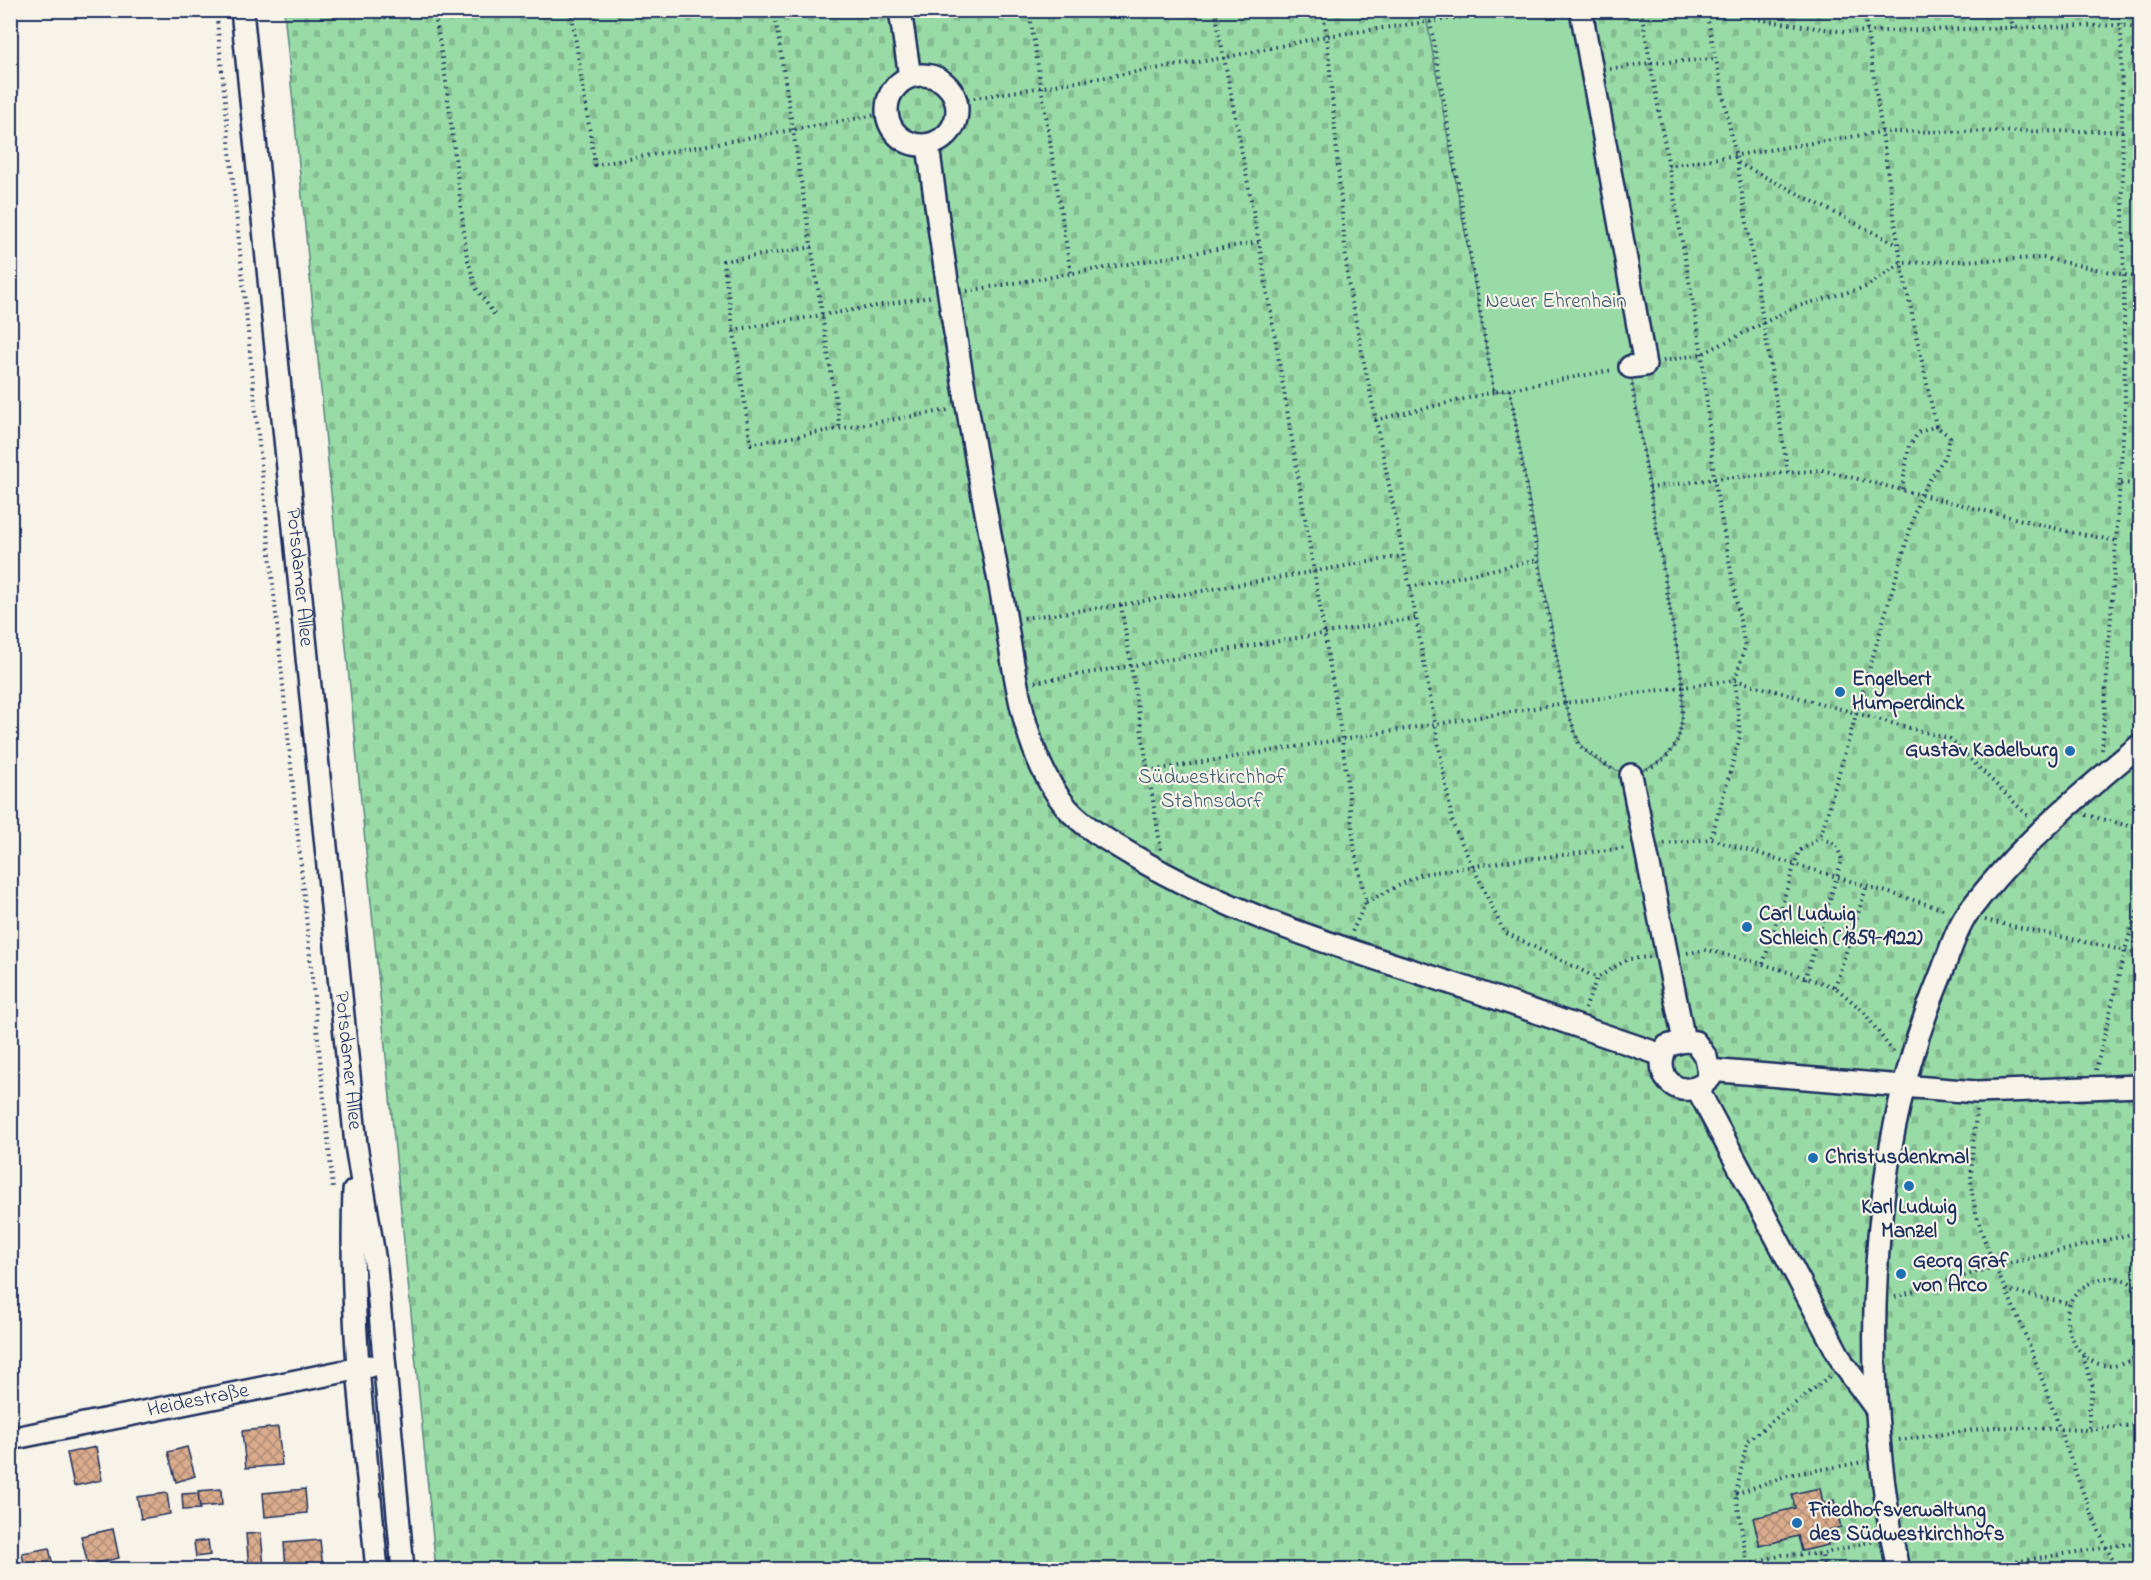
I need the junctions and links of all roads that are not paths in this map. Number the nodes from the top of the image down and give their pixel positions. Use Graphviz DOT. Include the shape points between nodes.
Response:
graph roads {
  1 [pos="242,10"];
  2 [pos="900,10"];
  3 [pos="1581,10"];
  4 [pos="910,77"];
  5 [pos="928,145"];
  6 [pos="1637,366"];
  7 [pos="2140,745"];
  8 [pos="1631,776"];
  9 [pos="1684,1041"];
  10 [pos="1662,1054"];
  11 [pos="1708,1070"];
  12 [pos="1904,1080"];
  13 [pos="2140,1086"];
  14 [pos="1697,1088"];
  15 [pos="356,1145"];
  16 [pos="386,1364"];
  17 [pos="359,1368"];
  18 [pos="1877,1410"];
  19 [pos="10,1439"];
  20 [pos="377,1569"];
  21 [pos="403,1569"];
  22 [pos="1898,1569"];
  1 -- 15 [label="street, Potsdamer Allee"];
  2 -- 4 [label="street"];
  3 -- 6 [label="street"];
  4 -- 5 [label="street" via="892,91 887,113 896,134 905,141"];
  4 -- 5 [label="street" via="933,76 943,82 956,101 954,124 948,134"];
  5 -- 10 [label="street" via="965,407 1019,685 1032,741 1068,808 1104,838 1165,876 1344,949"];
  7 -- 12 [label="street" via="2042,830 1965,916"];
  8 -- 9 [label="street"];
  9 -- 10 [label="street" via="1667,1046"];
  9 -- 11 [label="street" via="1695,1042 1706,1057"];
  10 -- 14 [label="street" via="1662,1072 1667,1079 1680,1089"];
  11 -- 12 [label="street"];
  11 -- 14 [label="street" via="1710,1078"];
  12 -- 13 [label="street" via="1976,1092"];
  12 -- 18 [label="street" via="1890,1155 1874,1303"];
  14 -- 18 [label="street" via="1844,1365"];
  15 -- 16 [label="street, Potsdamer Allee" via="376,1268"];
  15 -- 17 [label="street, Potsdamer Allee" via="351,1259"];
  16 -- 17 [label="street, Heidestraße"];
  16 -- 21 [label="street, Potsdamer Allee"];
  17 -- 19 [label="street, Heidestraße"];
  17 -- 20 [label="street, Potsdamer Allee"];
  18 -- 22 [label="street" via="1878,1451"];
}
